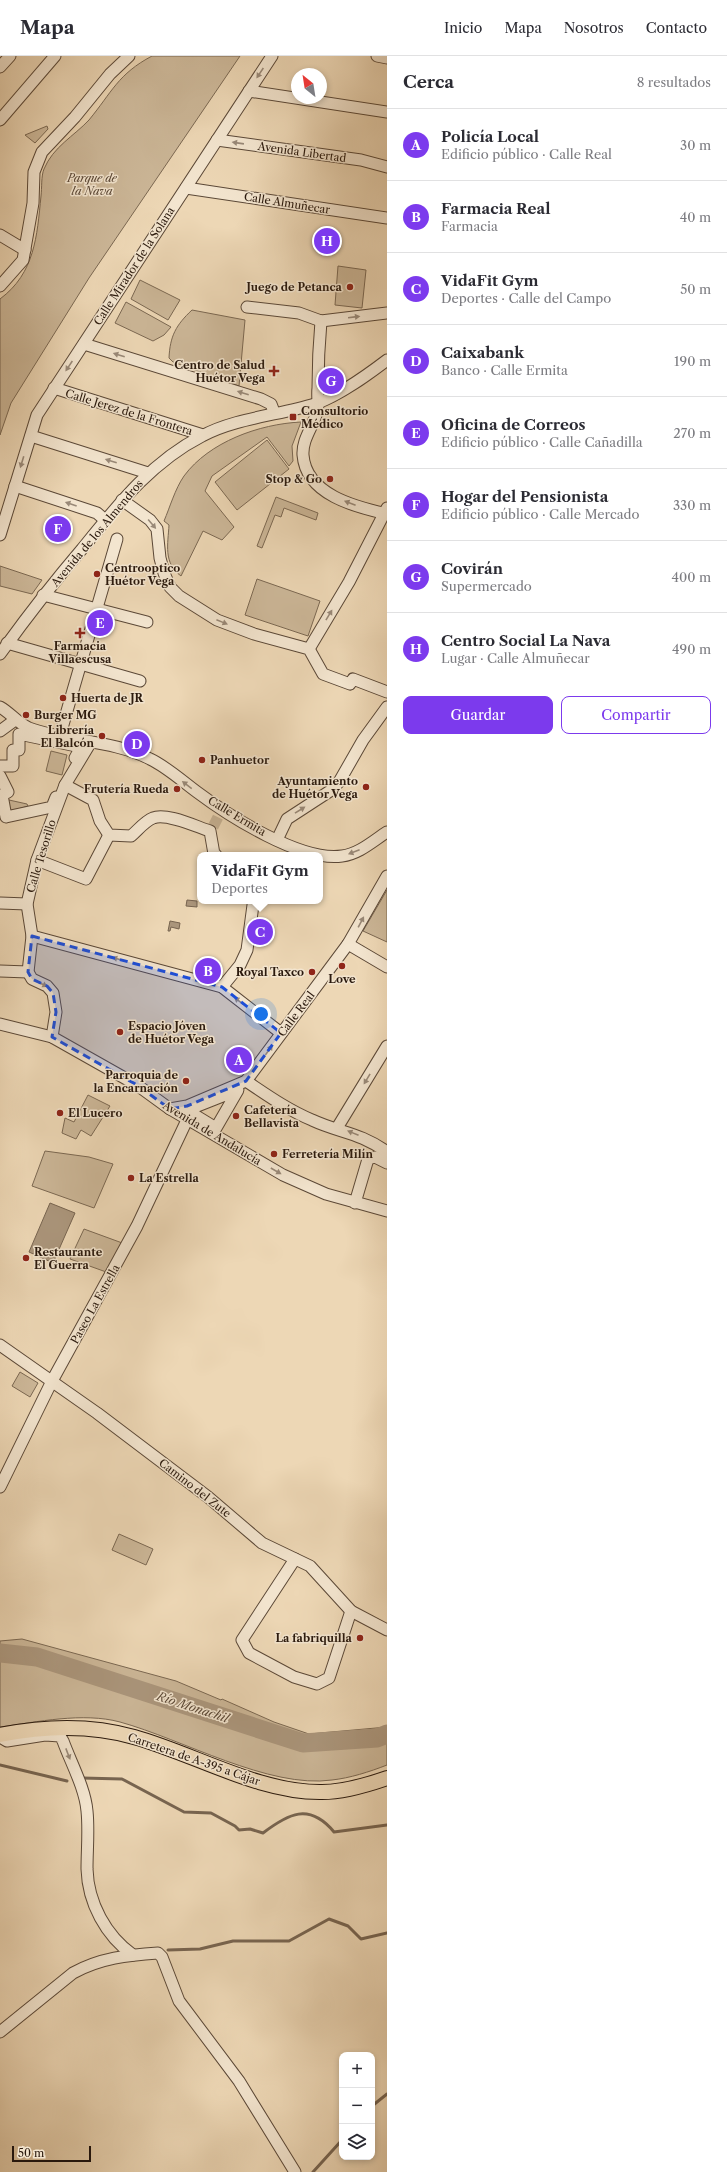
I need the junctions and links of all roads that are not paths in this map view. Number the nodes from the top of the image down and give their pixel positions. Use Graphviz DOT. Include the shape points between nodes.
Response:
graph roads {
  1 [pos="10,56"];
  2 [pos="55,56"];
  3 [pos="129,56"];
  4 [pos="272,56"];
  5 [pos="377,56"];
  6 [pos="387,58"];
  7 [pos="0,67"];
  8 [pos="249,91"];
  9 [pos="387,112"];
  10 [pos="0,120"];
  11 [pos="217,140"];
  12 [pos="387,167"];
  13 [pos="186,188"];
  14 [pos="387,218"];
  15 [pos="0,235"];
  16 [pos="25,250"];
  17 [pos="0,286"];
  18 [pos="247,307"];
  19 [pos="387,313"];
  20 [pos="321,321"];
  21 [pos="84,344"];
  22 [pos="387,360"];
  23 [pos="54,388"];
  24 [pos="317,403"];
  25 [pos="274,412"];
  26 [pos="203,435"];
  27 [pos="30,436"];
  28 [pos="148,472"];
  29 [pos="15,486"];
  30 [pos="122,500"];
  31 [pos="386,512"];
  32 [pos="3,515"];
  33 [pos="105,520"];
  34 [pos="0,535"];
  35 [pos="117,539"];
  36 [pos="43,595"];
  37 [pos="96,608"];
  38 [pos="147,622"];
  39 [pos="7,644"];
  40 [pos="309,649"];
  41 [pos="0,654"];
  42 [pos="80,663"];
  43 [pos="140,681"];
  44 [pos="387,692"];
  45 [pos="0,707"];
  46 [pos="387,707"];
  47 [pos="15,720"];
  48 [pos="0,731"];
  49 [pos="60,734"];
  50 [pos="91,742"];
  51 [pos="0,766"];
  52 [pos="0,776"];
  53 [pos="65,785"];
  54 [pos="387,832"];
  55 [pos="109,836"];
  56 [pos="278,840"];
  57 [pos="214,852"];
  58 [pos="309,852"];
  59 [pos="323,855"];
  60 [pos="37,860"];
  61 [pos="387,876"];
  62 [pos="0,903"];
  63 [pos="27,904"];
  64 [pos="253,906"];
  65 [pos="32,936"];
  66 [pos="348,944"];
  67 [pos="387,966"];
  68 [pos="0,971"];
  69 [pos="28,972"];
  70 [pos="222,987"];
  71 [pos="0,1024"];
  72 [pos="281,1033"];
  73 [pos="52,1037"];
  74 [pos="387,1046"];
  75 [pos="246,1081"];
  76 [pos="170,1109"];
  77 [pos="187,1120"];
  78 [pos="337,1128"];
  79 [pos="387,1152"];
  80 [pos="387,1163"];
  81 [pos="355,1203"];
  82 [pos="387,1211"];
  83 [pos="0,1344"];
  84 [pos="52,1381"];
  85 [pos="0,1487"];
  86 [pos="295,1559"];
  87 [pos="351,1610"];
  88 [pos="387,1630"];
  89 [pos="0,1736"];
  90 [pos="387,1778"];
  91 [pos="133,1955"];
  92 [pos="0,2032"];
  93 [pos="295,2172"];
  1 -- 7 [label="street"];
  2 -- 10 [label="street"];
  3 -- 16 [label="street" via="110,74 39,158 34,172 33,203"];
  4 -- 8 [label="street, Calle Mirador de la Solana, one-way"];
  5 -- 6 [label="street"];
  8 -- 9 [label="street"];
  8 -- 11 [label="street, Calle Mirador de la Solana"];
  12 -- 11 [label="street, Avenida Libertad, one-way" via="361,160"];
  11 -- 13 [label="street, Calle Mirador de la Solana"];
  13 -- 14 [label="street, Calle Almuñecar"];
  13 -- 21 [label="street, Calle Mirador de la Solana"];
  15 -- 16 [label="street"];
  16 -- 17 [label="street" via="23,260"];
  18 -- 20 [label="street" via="299,313"];
  20 -- 19 [label="street, one-way"];
  20 -- 24 [label="street"];
  21 -- 23 [label="street, Calle Mirador de la Solana, one-way"];
  25 -- 21 [label="street, one-way" via="271,404 261,399"];
  22 -- 24 [label="street, Avenida de los Almendros" via="335,395"];
  23 -- 26 [label="street, Calle Jerez de la Frontera"];
  23 -- 27 [label="street, Calle Mirador de la Solana" via="37,415"];
  24 -- 25 [label="street, Avenida de los Almendros"];
  31 -- 24 [label="street, one-way" via="367,509 334,497 318,486 307,470 303,455 306,436 318,411"];
  25 -- 26 [label="street, Avenida de los Almendros"];
  26 -- 28 [label="street, Avenida de los Almendros"];
  28 -- 27 [label="street, one-way"];
  27 -- 29 [label="street, Calle Mirador de la Solana, one-way"];
  28 -- 30 [label="street, Avenida de los Almendros"];
  29 -- 32 [label="street, Calle Mirador de la Solana"];
  33 -- 29 [label="street, one-way" via="97,513"];
  30 -- 33 [label="street, Avenida de los Almendros"];
  30 -- 40 [label="street, one-way" via="150,520 157,529 164,573 170,587 179,596 217,620 254,634"];
  40 -- 31 [label="street, one-way" via="349,582"];
  32 -- 34 [label="street, Calle Mirador de la Solana"];
  33 -- 36 [label="street, Avenida de los Almendros"];
  35 -- 37 [label="street"];
  36 -- 37 [label="street"];
  36 -- 39 [label="street, Avenida de los Almendros"];
  37 -- 38 [label="street"];
  37 -- 42 [label="street"];
  39 -- 41 [label="street, Avenida de los Almendros"];
  39 -- 42 [label="street"];
  40 -- 44 [label="street" via="323,674 350,684 352,679"];
  42 -- 43 [label="street"];
  42 -- 49 [label="street"];
  45 -- 47 [label="street, Calle Ermita"];
  56 -- 46 [label="street, one-way" via="287,819 330,791 339,782 363,740"];
  47 -- 48 [label="street"];
  47 -- 49 [label="street, Calle Ermita" via="31,728"];
  49 -- 50 [label="street, Calle Ermita"];
  50 -- 53 [label="street, Calle Tesorillo"];
  56 -- 50 [label="street, Calle Ermita, one-way" via="221,812 150,759"];
  51 -- 52 [label="street" via="13,766 13,750 19,750 19,734 81,747 60,784 52,807 6,817 2,795 8,792"];
  53 -- 55 [label="street" via="93,800 100,821"];
  53 -- 60 [label="street, Calle Tesorillo"];
  54 -- 59 [label="street, Calle Ermita, one-way" via="358,851 342,856"];
  55 -- 57 [label="street" via="131,836 152,818 159,816 211,829"];
  55 -- 60 [label="street" via="86,879"];
  58 -- 56 [label="street, Calle Ermita, one-way"];
  60 -- 63 [label="street, Calle Tesorillo"];
  66 -- 61 [label="street, Calle Real, one-way"];
  62 -- 63 [label="street"];
  63 -- 65 [label="street, Calle Tesorillo"];
  64 -- 70 [label="street" via="247,950 240,965"];
  65 -- 69 [label="street, Calle Tesorillo"];
  70 -- 65 [label="street, one-way"];
  66 -- 67 [label="street"];
  66 -- 72 [label="street, Calle Real"];
  68 -- 69 [label="street"];
  69 -- 73 [label="street, one-way" via="32,979 47,986 53,993 56,1012"];
  72 -- 70 [label="street, one-way"];
  71 -- 73 [label="street, Avenida de Andalucía"];
  75 -- 72 [label="street, Calle Real, one-way"];
  73 -- 76 [label="street, Avenida de Andalucía" via="137,1085"];
  74 -- 78 [label="street, one-way"];
  75 -- 76 [label="street" via="187,1106"];
  75 -- 78 [label="street" via="289,1109 313,1121"];
  76 -- 77 [label="street, Avenida de Andalucía"];
  77 -- 81 [label="street, Avenida de Andalucía, one-way" via="283,1175 326,1194"];
  77 -- 84 [label="street, Paseo La Estrella" via="137,1226"];
  79 -- 78 [label="street, one-way" via="372,1141"];
  80 -- 81 [label="street" via="375,1157 368,1159"];
  81 -- 82 [label="street, Avenida de Andalucía"];
  83 -- 84 [label="street, Camino del Zute"];
  84 -- 85 [label="street, Paseo La Estrella"];
  84 -- 86 [label="street, Camino del Zute" via="208,1497 262,1543"];
  86 -- 87 [label="street, Camino del Zute" via="310,1566"];
  86 -- 87 [label="street" via="242,1640 250,1653 294,1677 317,1684 329,1678"];
  87 -- 88 [label="street, Camino del Zute"];
  89 -- 90 [label="main road, Carretera de A-395 a Cájar" via="32,1729 60,1727 102,1730 141,1739 278,1787 330,1791 366,1785"];
  89 -- 91 [label="street, one-way" via="7,1742 60,1736 81,1787 87,1810 87,1871 94,1901 109,1934"];
  91 -- 92 [label="street" via="97,1962 73,1973"];
  91 -- 93 [label="street" via="158,1953 162,1957 179,2001 192,2022 239,2081"];
}
